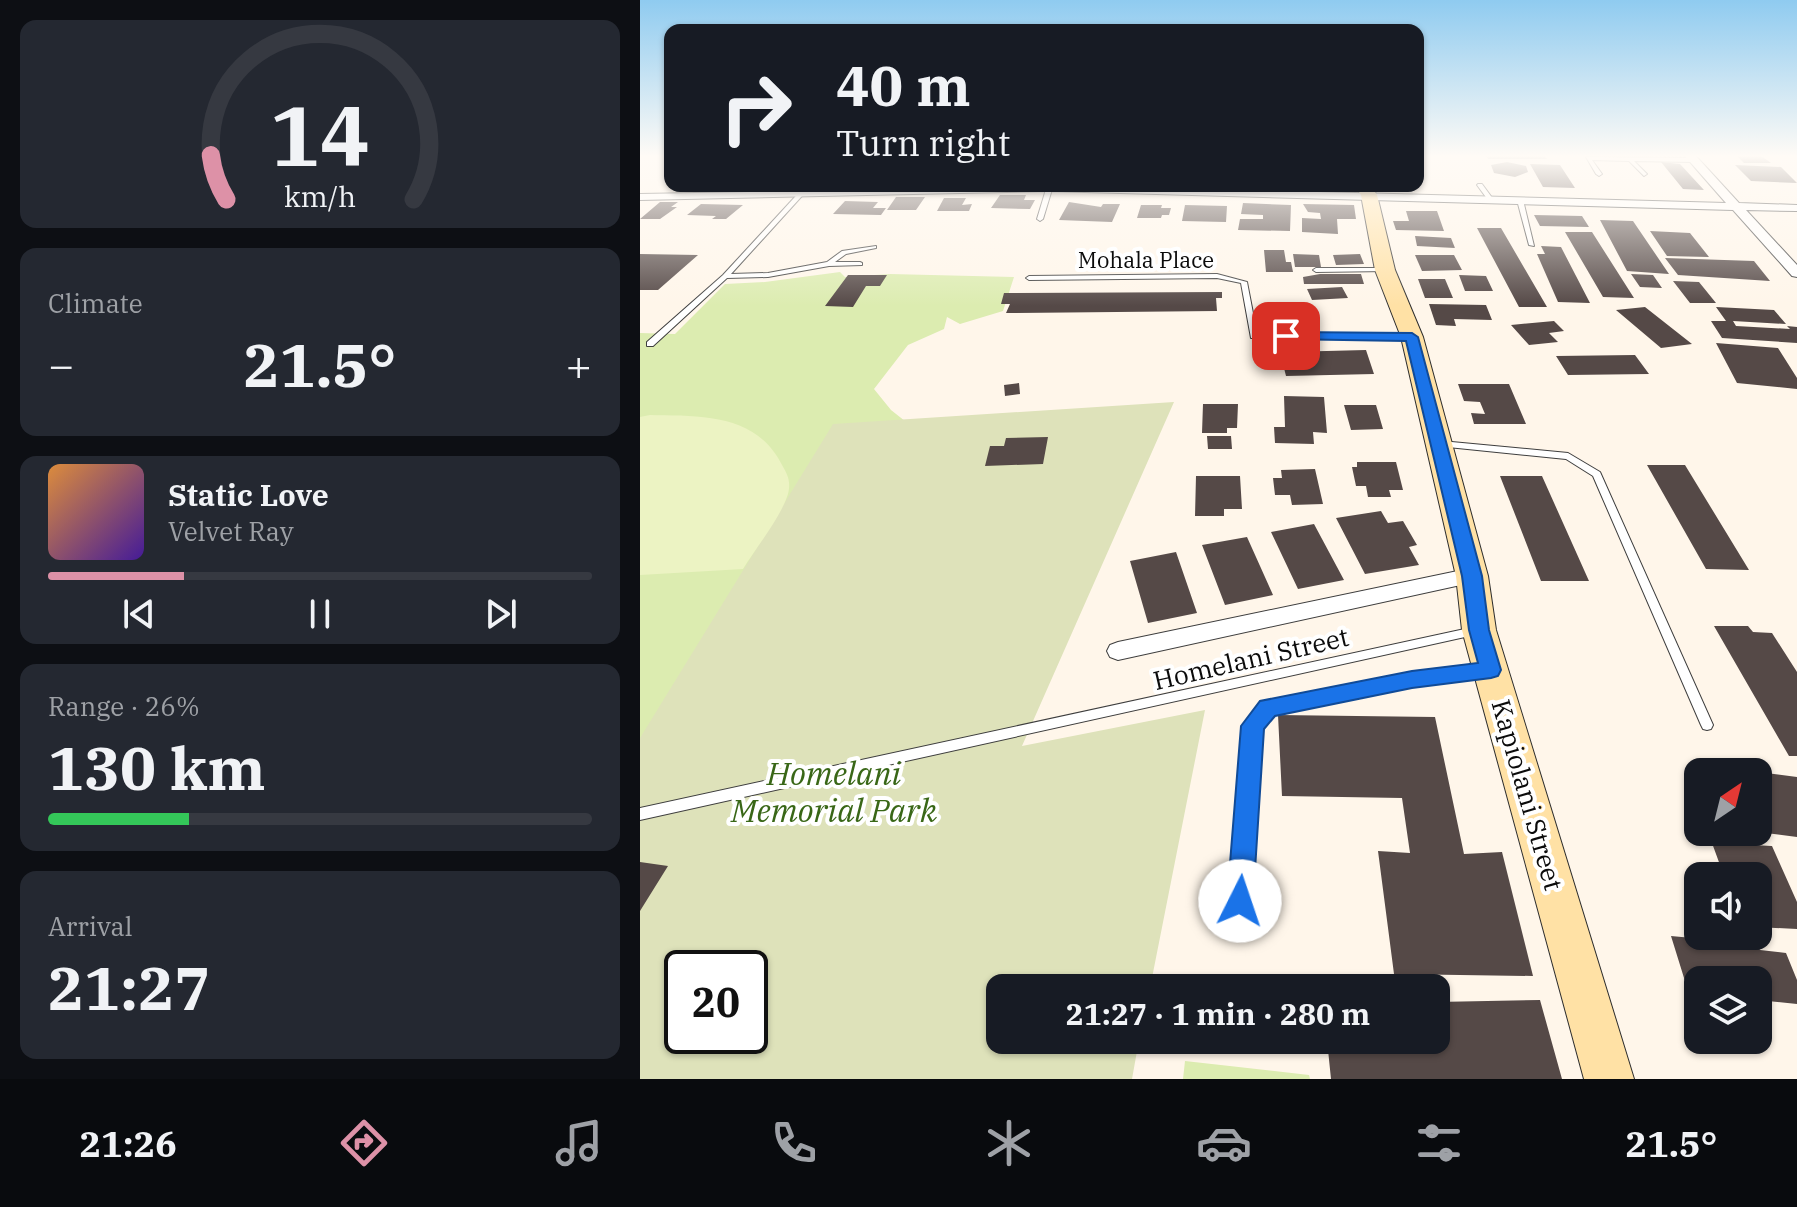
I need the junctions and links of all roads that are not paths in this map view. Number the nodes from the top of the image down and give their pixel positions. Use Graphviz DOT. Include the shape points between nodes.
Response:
graph roads {
  1 [pos="790,205"];
  2 [pos="1044,205"];
  3 [pos="1369,205"];
  4 [pos="1522,205"];
  5 [pos="1715,205"];
  6 [pos="1739,206"];
  7 [pos="1797,208"];
  8 [pos="1040,219"];
  9 [pos="1532,245"];
  10 [pos="874,247"];
  11 [pos="829,264"];
  12 [pos="860,264"];
  13 [pos="1316,270"];
  14 [pos="1385,270"];
  15 [pos="1797,273"];
  16 [pos="725,276"];
  17 [pos="1029,278"];
  18 [pos="1412,337"];
  19 [pos="650,344"];
  20 [pos="1439,444"];
  21 [pos="1472,576"];
  22 [pos="1479,630"];
  23 [pos="1118,651"];
  24 [pos="1491,670"];
  25 [pos="1707,725"];
  26 [pos="640,814"];
  27 [pos="1240,901"];
  28 [pos="1609,1079"];
  1 -- 16 [label="lane"];
  2 -- 8 [label="lane"];
  3 -- 14 [label="street, Kapiolani Street"];
  4 -- 9 [label="lane"];
  5 -- 6 [label="street"];
  6 -- 7 [label="street"];
  6 -- 15 [label="street"];
  10 -- 11 [label="lane" via="844,252"];
  11 -- 12 [label="lane"];
  11 -- 16 [label="lane"];
  13 -- 14 [label="lane"];
  14 -- 18 [label="street, Kapiolani Street"];
  16 -- 19 [label="lane"];
  17 -- 18 [label="lane, Mohala Place" via="1217,276 1244,282 1254,336"];
  18 -- 20 [label="street, Kapiolani Street"];
  20 -- 21 [label="street, Kapiolani Street"];
  20 -- 25 [label="lane" via="1568,456 1597,474"];
  21 -- 22 [label="street, Kapiolani Street"];
  21 -- 23 [label="street"];
  22 -- 24 [label="street, Kapiolani Street"];
  22 -- 26 [label="lane, Homelani Street"];
  24 -- 27 [label="lane" via="1268,708 1253,726"];
  24 -- 28 [label="street, Kapiolani Street"];
}
